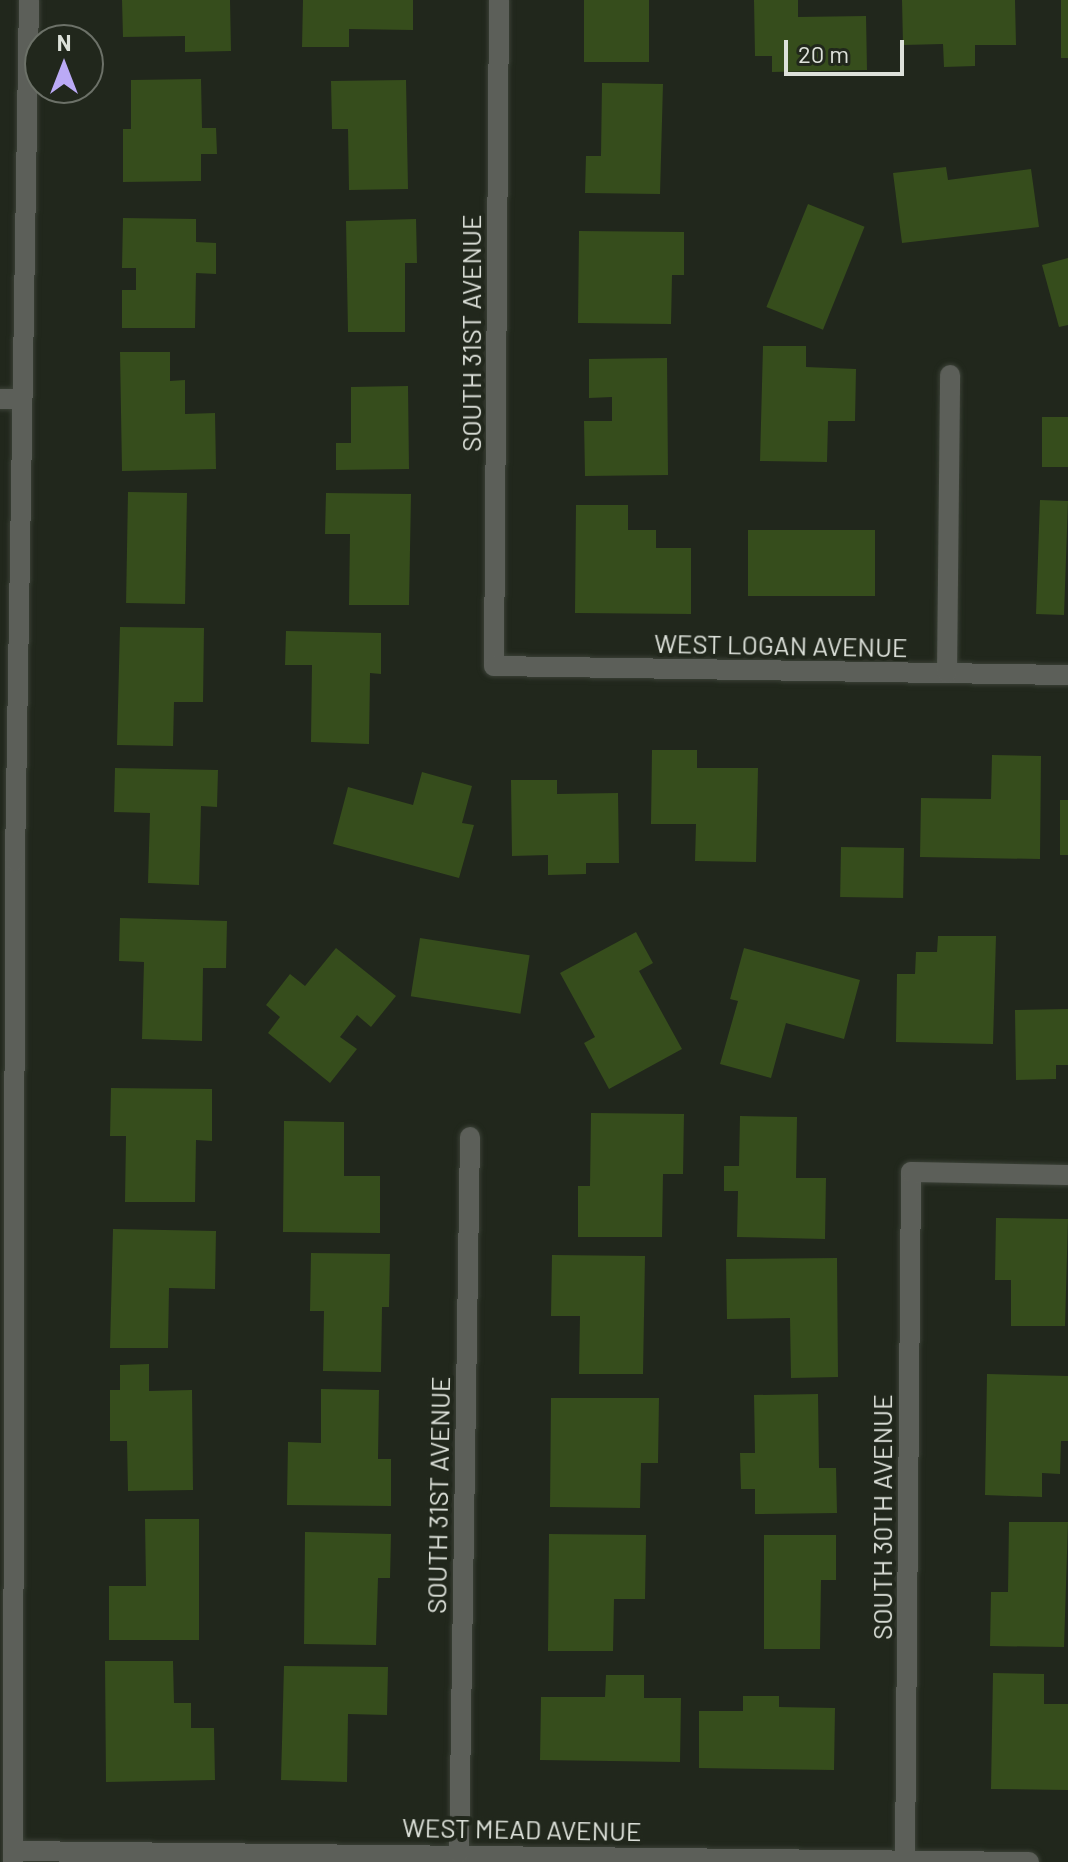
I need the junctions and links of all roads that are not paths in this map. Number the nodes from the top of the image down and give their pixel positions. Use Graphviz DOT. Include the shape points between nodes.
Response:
graph roads {
  1 [pos="29,0"];
  2 [pos="499,0"];
  3 [pos="950,375"];
  4 [pos="10,399"];
  5 [pos="494,666"];
  6 [pos="947,673"];
  7 [pos="1068,675"];
  8 [pos="8,862"];
  9 [pos="470,1137"];
  10 [pos="1068,1175"];
  11 [pos="8,1612"];
  12 [pos="459,1853"];
  13 [pos="13,1856"];
  14 [pos="905,1861"];
  15 [pos="1029,1862"];
  1 -- 4 [label="street"];
  2 -- 5 [label="street, SOUTH 31ST AVENUE"];
  3 -- 6 [label="street"];
  4 -- 8 [label="street"];
  5 -- 6 [label="street, WEST LOGAN AVENUE"];
  6 -- 7 [label="street, WEST LOGAN AVENUE"];
  8 -- 11 [label="street"];
  9 -- 12 [label="street, SOUTH 31ST AVENUE"];
  10 -- 14 [label="street, SOUTH 30TH AVENUE" via="911,1172"];
  11 -- 13 [label="street"];
  12 -- 13 [label="street, WEST MEAD AVENUE"];
  12 -- 14 [label="street, WEST MEAD AVENUE"];
  14 -- 15 [label="street, WEST MEAD AVENUE"];
}
